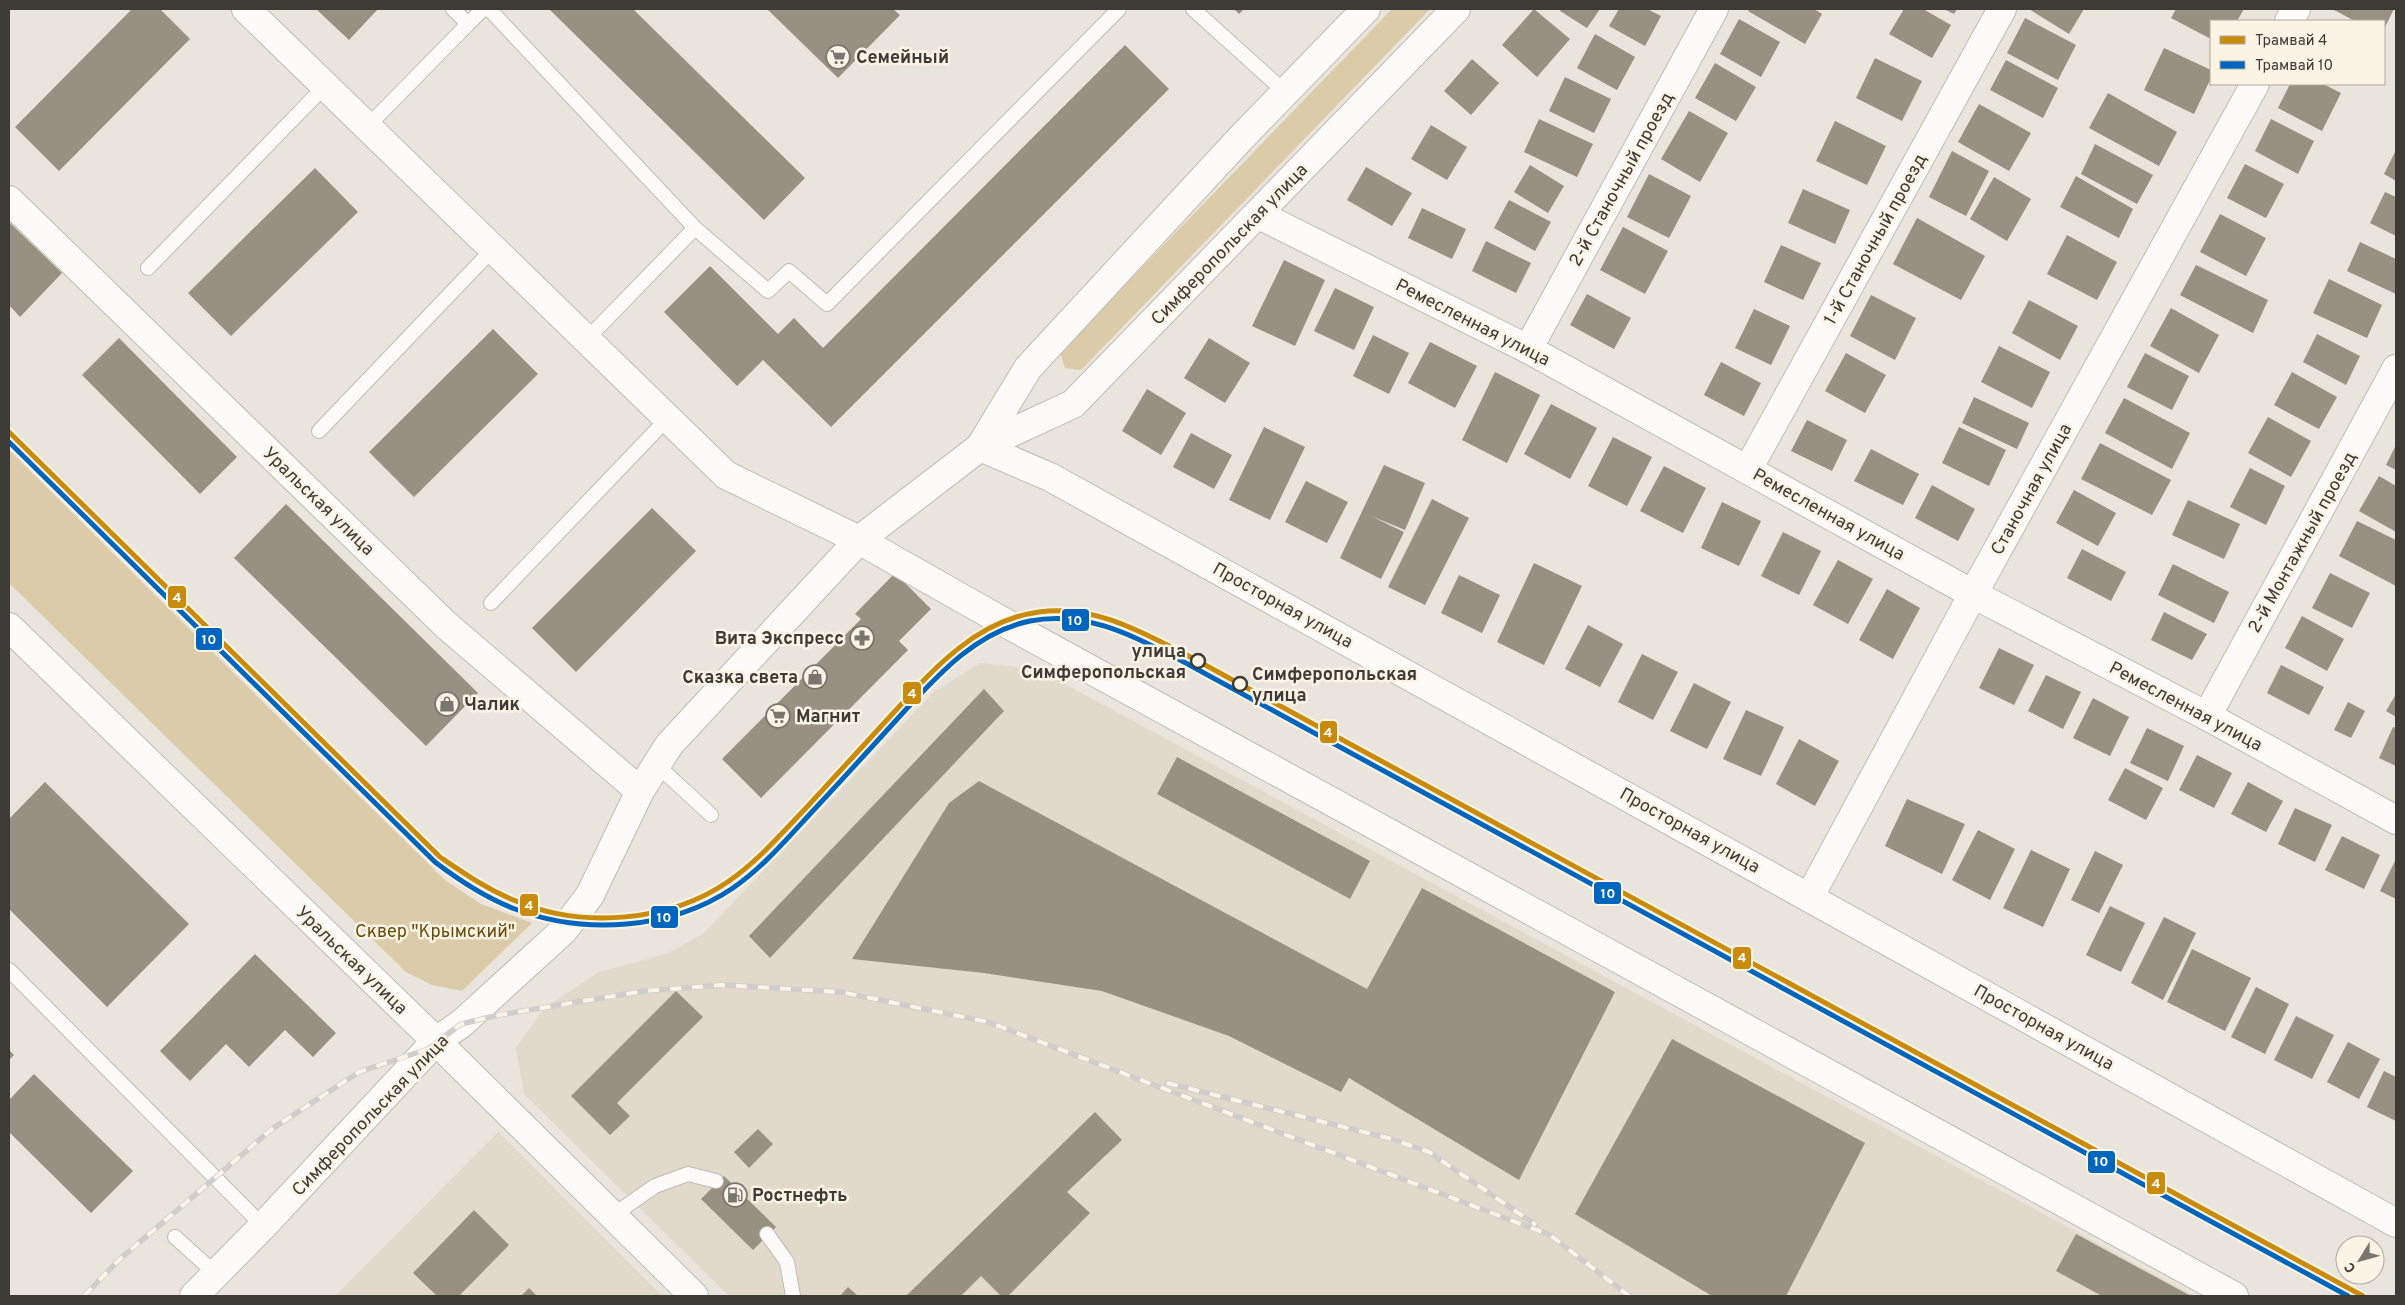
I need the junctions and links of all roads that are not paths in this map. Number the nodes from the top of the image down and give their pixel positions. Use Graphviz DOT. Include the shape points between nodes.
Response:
graph roads {
  1 [pos="246,9"];
  2 [pos="453,9"];
  3 [pos="482,9"];
  4 [pos="489,9"];
  5 [pos="1119,9"];
  6 [pos="1193,9"];
  7 [pos="1366,9"];
  8 [pos="1456,9"];
  9 [pos="1714,9"];
  10 [pos="2002,9"];
  11 [pos="2296,9"];
  12 [pos="2290,20"];
  13 [pos="468,24"];
  14 [pos="2253,85"];
  15 [pos="325,86"];
  16 [pos="1285,92"];
  17 [pos="367,127"];
  18 [pos="9,200"];
  19 [pos="1259,215"];
  20 [pos="695,228"];
  21 [pos="493,249"];
  22 [pos="148,268"];
  23 [pos="586,340"];
  24 [pos="1528,349"];
  25 [pos="2396,369"];
  26 [pos="668,418"];
  27 [pos="319,432"];
  28 [pos="980,447"];
  29 [pos="1748,469"];
  30 [pos="859,540"];
  31 [pos="1973,594"];
  32 [pos="491,603"];
  33 [pos="9,627"];
  34 [pos="9,646"];
  35 [pos="2207,716"];
  36 [pos="656,765"];
  37 [pos="640,791"];
  38 [pos="711,815"];
  39 [pos="2396,820"];
  40 [pos="1810,896"];
  41 [pos="9,970"];
  42 [pos="432,1045"];
  43 [pos="716,1181"];
  44 [pos="612,1216"];
  45 [pos="2396,1223"];
  46 [pos="263,1226"];
  47 [pos="767,1234"];
  48 [pos="176,1237"];
  49 [pos="216,1274"];
  50 [pos="194,1296"];
  51 [pos="678,1296"];
  52 [pos="694,1296"];
  53 [pos="792,1296"];
  54 [pos="2234,1296"];
  1 -- 15 [label="street"];
  2 -- 13 [label="lane"];
  3 -- 13 [label="lane"];
  4 -- 20 [label="lane"];
  5 -- 20 [label="lane" via="828,304 789,271 768,290"];
  6 -- 16 [label="lane"];
  7 -- 16 [label="street, Симферопольская улица"];
  8 -- 19 [label="street, Симферопольская улица"];
  9 -- 24 [label="street, 2-й Станочный проезд"];
  10 -- 29 [label="street, 1-й Станочный проезд"];
  11 -- 12 [label="street"];
  13 -- 17 [label="lane"];
  14 -- 31 [label="street, Станочная улица"];
  15 -- 17 [label="street"];
  15 -- 22 [label="lane"];
  16 -- 28 [label="street, Симферопольская улица" via="1028,368"];
  17 -- 21 [label="street"];
  18 -- 37 [label="street, Уральская улица" via="446,625"];
  19 -- 24 [label="street, Ремесленная улица"];
  19 -- 28 [label="street, Симферопольская улица" via="1073,404"];
  20 -- 23 [label="lane"];
  21 -- 23 [label="street"];
  21 -- 27 [label="lane"];
  23 -- 26 [label="street"];
  24 -- 29 [label="street, Ремесленная улица"];
  25 -- 35 [label="street, 2-й Монтажный проезд"];
  26 -- 30 [label="street" via="726,475"];
  26 -- 32 [label="lane"];
  28 -- 30 [label="street, Симферопольская улица"];
  28 -- 40 [label="street, Просторная улица" via="1050,476"];
  29 -- 31 [label="street, Ремесленная улица"];
  30 -- 36 [label="street, Симферопольская улица" via="669,745"];
  30 -- 54 [label="street" via="1028,636"];
  31 -- 35 [label="street, Ремесленная улица"];
  31 -- 40 [label="street, Станочная улица"];
  33 -- 42 [label="street, Уральская улица"];
  34 -- 42 [label="street, Уральская улица"];
  35 -- 39 [label="street, Ремесленная улица"];
  36 -- 37 [label="street, Симферопольская улица"];
  36 -- 38 [label="lane"];
  37 -- 42 [label="street, Симферопольская улица" via="590,895 563,930 460,1024"];
  40 -- 45 [label="street, Просторная улица"];
  41 -- 46 [label="lane"];
  42 -- 44 [label="street, Уральская улица"];
  42 -- 46 [label="street, Симферопольская улица"];
  42 -- 51 [label="street, Уральская улица"];
  43 -- 44 [label="lane" via="688,1174 655,1186"];
  44 -- 52 [label="street, Уральская улица"];
  46 -- 49 [label="street, Симферопольская улица"];
  47 -- 53 [label="lane" via="787,1262"];
  48 -- 49 [label="lane"];
  49 -- 50 [label="street, Симферопольская улица"];
}
